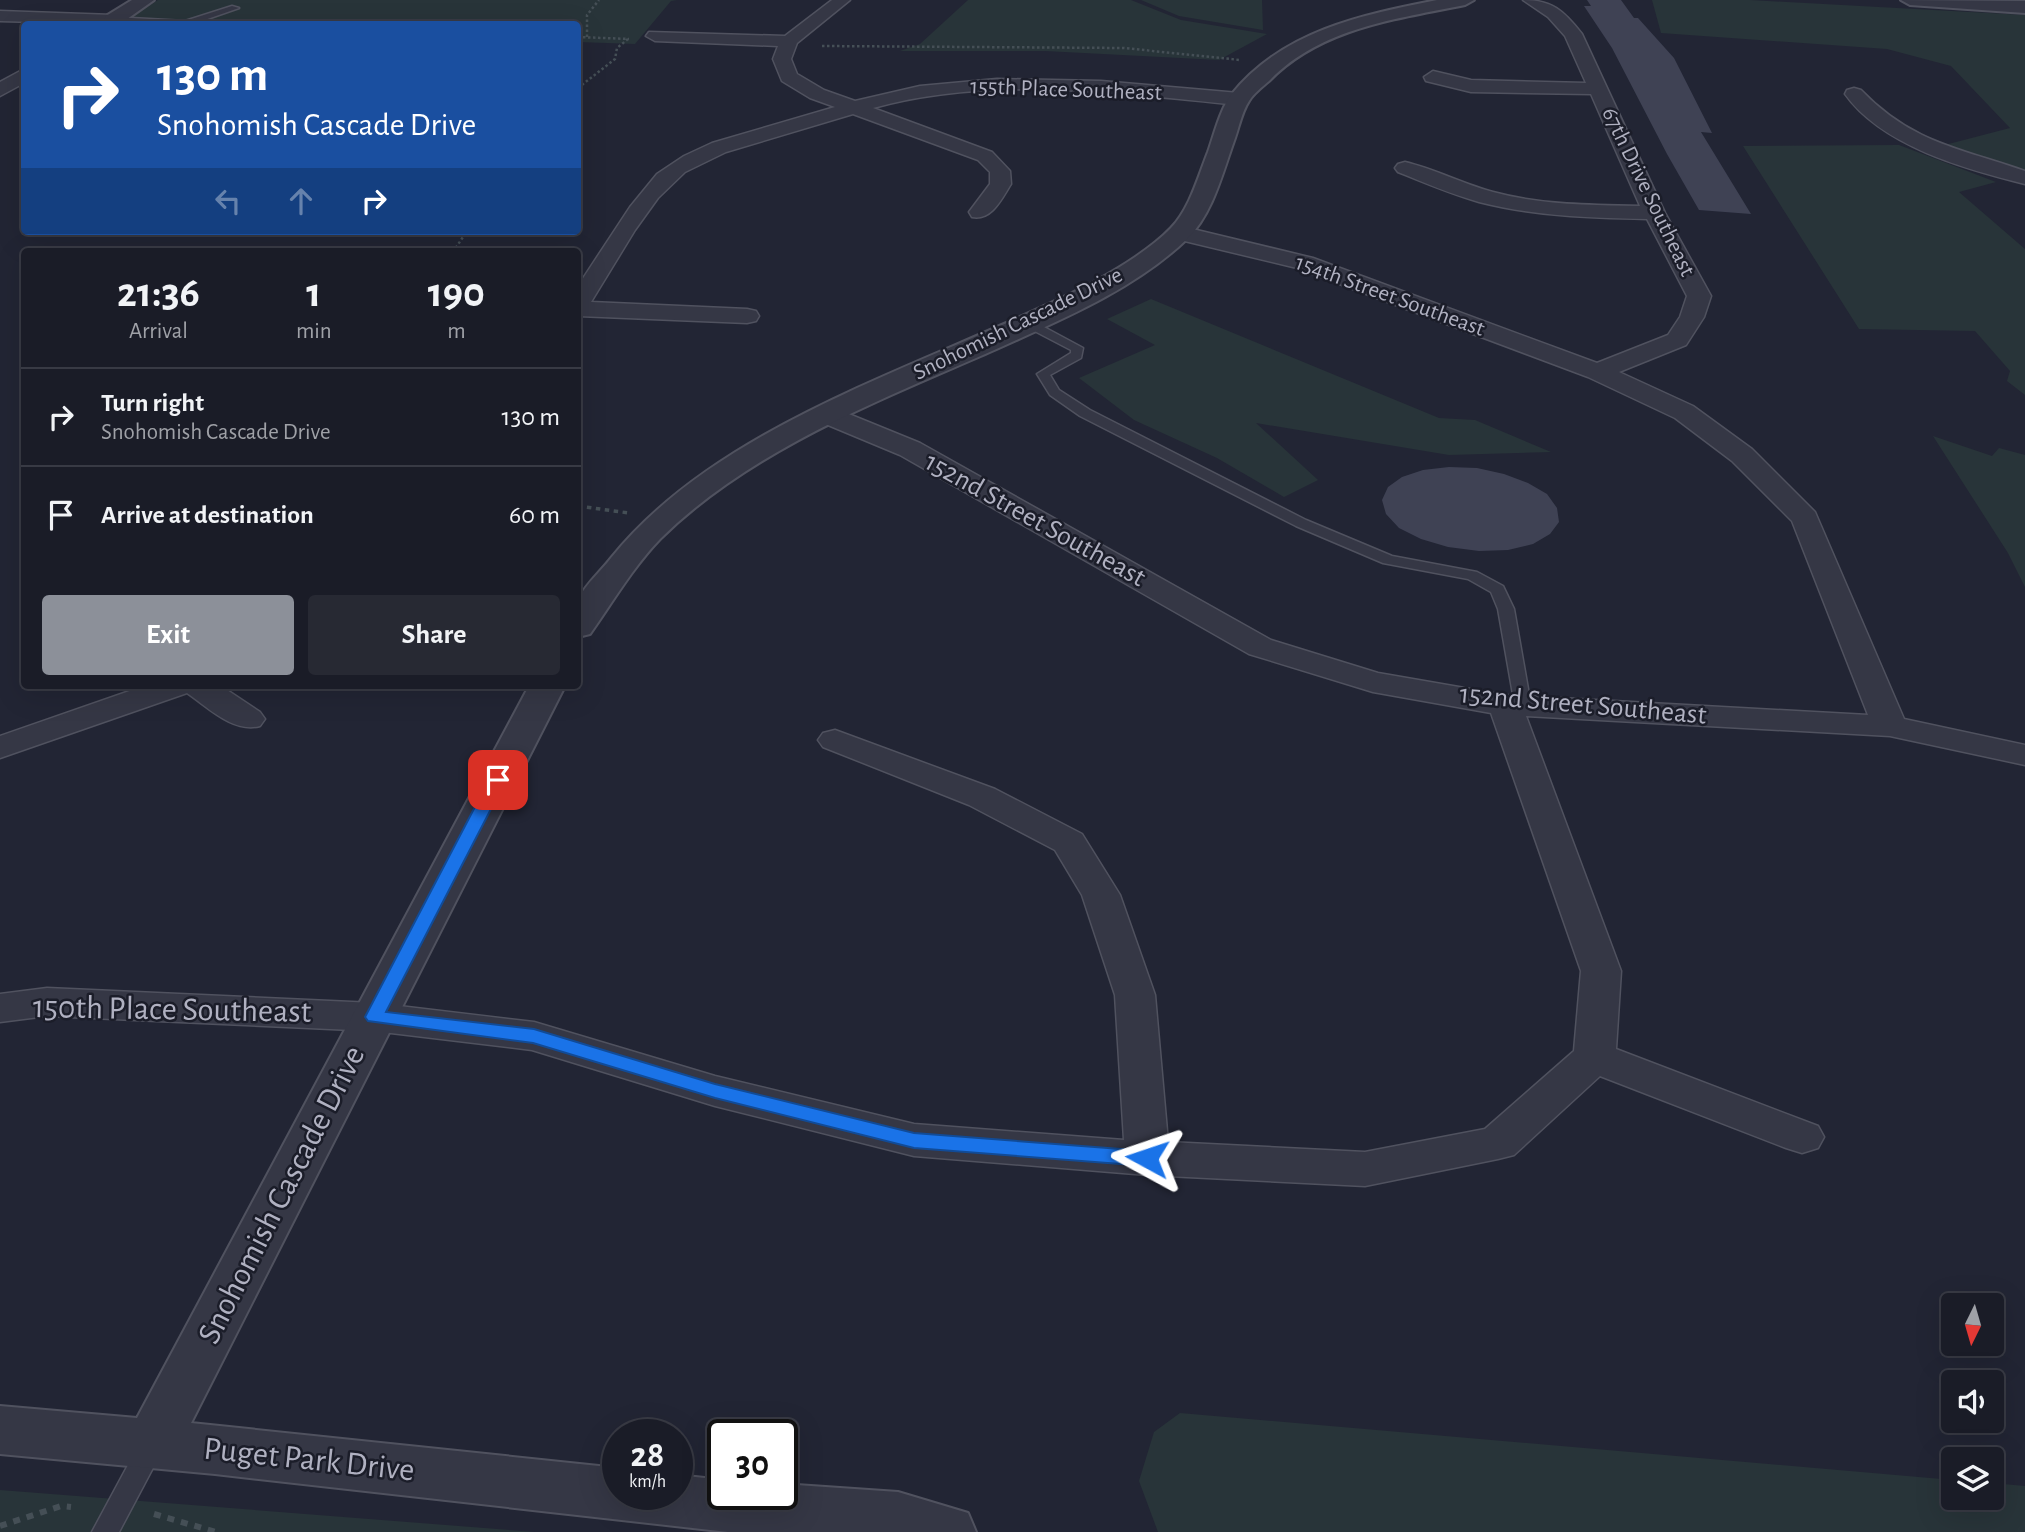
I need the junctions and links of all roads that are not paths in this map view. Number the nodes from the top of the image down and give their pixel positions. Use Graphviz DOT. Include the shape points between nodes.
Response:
graph roads {
  1 [pos="145,0"];
  2 [pos="842,0"];
  3 [pos="1465,0"];
  4 [pos="1531,0"];
  5 [pos="1910,0"];
  6 [pos="2025,7"];
  7 [pos="235,8"];
  8 [pos="0,16"];
  9 [pos="91,21"];
  10 [pos="111,21"];
  11 [pos="195,21"];
  12 [pos="655,36"];
  13 [pos="788,43"];
  14 [pos="21,77"];
  15 [pos="1433,77"];
  16 [pos="1599,89"];
  17 [pos="0,90"];
  18 [pos="1854,94"];
  19 [pos="1239,99"];
  20 [pos="852,108"];
  21 [pos="1405,168"];
  22 [pos="2025,178"];
  23 [pos="980,212"];
  24 [pos="1654,214"];
  25 [pos="1180,233"];
  26 [pos="581,299"];
  27 [pos="581,309"];
  28 [pos="747,316"];
  29 [pos="1029,323"];
  30 [pos="1597,372"];
  31 [pos="825,414"];
  32 [pos="581,620"];
  33 [pos="167,689"];
  34 [pos="204,689"];
  35 [pos="545,689"];
  36 [pos="1514,705"];
  37 [pos="248,719"];
  38 [pos="1890,726"];
  39 [pos="835,740"];
  40 [pos="0,748"];
  41 [pos="2025,755"];
  42 [pos="0,1009"];
  43 [pos="374,1017"];
  44 [pos="1594,1058"];
  45 [pos="1802,1137"];
  46 [pos="1147,1158"];
  47 [pos="0,1430"];
  48 [pos="152,1444"];
  49 [pos="602,1492"];
  50 [pos="744,1510"];
  51 [pos="779,1510"];
  52 [pos="105,1532"];
  53 [pos="807,1532"];
  54 [pos="947,1532"];
  1 -- 10 [label="street"];
  2 -- 13 [label="street"];
  3 -- 19 [label="street, Snohomish Cascade Drive" via="1372,18 1317,37 1273,65"];
  4 -- 16 [label="street, 67th Drive Southeast" via="1554,13 1573,34"];
  5 -- 6 [label="street"];
  7 -- 11 [label="lane"];
  8 -- 9 [label="street"];
  12 -- 13 [label="street"];
  13 -- 20 [label="street" via="782,59 789,76"];
  14 -- 17 [label="street"];
  15 -- 16 [label="street" via="1471,86"];
  16 -- 24 [label="street, 67th Drive Southeast"];
  18 -- 22 [label="street" via="1900,135 1946,155"];
  19 -- 20 [label="street, 155th Place Southeast" via="1016,84 908,93"];
  19 -- 25 [label="street, Snohomish Cascade Drive" via="1200,202"];
  20 -- 23 [label="street" via="985,156 1000,171 1001,184"];
  20 -- 26 [label="street, 155th Place Southeast" via="718,148 678,168 652,190"];
  21 -- 24 [label="street" via="1529,206"];
  24 -- 30 [label="street, 67th Drive Southeast" via="1699,296 1692,317 1677,340"];
  25 -- 29 [label="street, Snohomish Cascade Drive" via="1135,267"];
  25 -- 30 [label="street, 154th Street Southeast" via="1305,263"];
  27 -- 28 [label="street"];
  29 -- 31 [label="street, Snohomish Cascade Drive"];
  29 -- 36 [label="lane" via="1077,348 1077,355 1043,374 1059,397 1085,413 1301,523 1376,555 1472,575 1499,589 1508,620"];
  30 -- 38 [label="street" via="1684,412 1741,455 1805,518"];
  31 -- 32 [label="street, Snohomish Cascade Drive" via="714,479 648,533"];
  31 -- 36 [label="street, 152nd Street Southeast" via="910,449 1260,647 1373,682"];
  33 -- 40 [label="street"];
  34 -- 37 [label="street"];
  35 -- 43 [label="street, Snohomish Cascade Drive"];
  36 -- 38 [label="street, 152nd Street Southeast"];
  36 -- 44 [label="street" via="1601,971"];
  38 -- 41 [label="street, 152nd Street Southeast"];
  39 -- 46 [label="street" via="982,797 1069,842 1101,895 1135,995"];
  42 -- 43 [label="street, 150th Place Southeast" via="47,1002"];
  43 -- 46 [label="street, 150th Place Southeast" via="534,1036 715,1091 914,1140"];
  43 -- 48 [label="street, Snohomish Cascade Drive"];
  44 -- 45 [label="street"];
  44 -- 46 [label="street, 150th Place Southeast" via="1498,1143 1365,1169"];
  47 -- 48 [label="street, Puget Park Drive"];
  48 -- 49 [label="street, Puget Park Drive"];
  48 -- 52 [label="lane"];
  50 -- 53 [label="street, Puget Park Drive"];
  51 -- 54 [label="street, Puget Park Drive" via="898,1518"];
}
